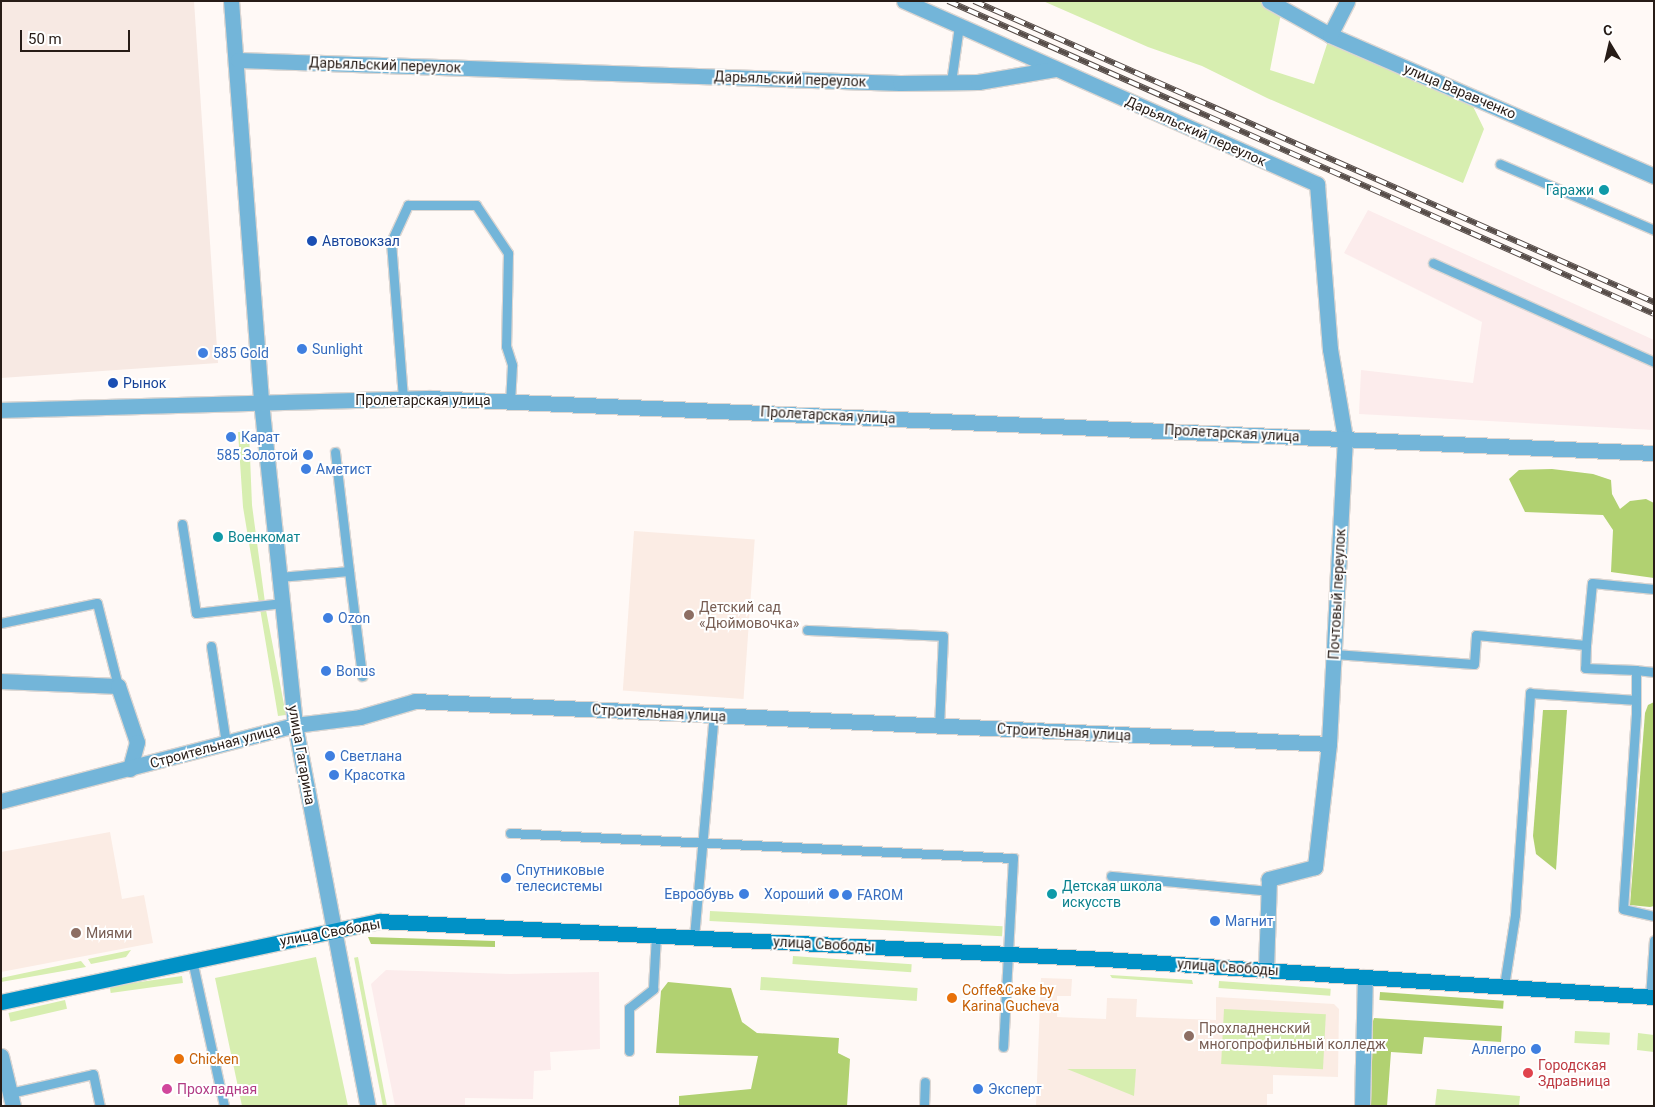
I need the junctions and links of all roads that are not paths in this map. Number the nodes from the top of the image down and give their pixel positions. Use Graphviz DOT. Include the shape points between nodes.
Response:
graph roads {
  1 [pos="231,1"];
  2 [pos="904,1"];
  3 [pos="1269,1"];
  4 [pos="1347,1"];
  5 [pos="959,26"];
  6 [pos="1330,35"];
  7 [pos="238,60"];
  8 [pos="1055,69"];
  9 [pos="951,82"];
  10 [pos="1500,164"];
  11 [pos="1654,176"];
  12 [pos="1318,184"];
  13 [pos="1654,230"];
  14 [pos="1433,263"];
  15 [pos="1654,362"];
  16 [pos="403,398"];
  17 [pos="510,400"];
  18 [pos="261,401"];
  19 [pos="1,410"];
  20 [pos="1345,438"];
  21 [pos="335,452"];
  22 [pos="1654,453"];
  23 [pos="182,524"];
  24 [pos="349,572"];
  25 [pos="279,577"];
  26 [pos="1654,589"];
  27 [pos="282,603"];
  28 [pos="1,623"];
  29 [pos="807,630"];
  30 [pos="1586,645"];
  31 [pos="210,646"];
  32 [pos="1334,654"];
  33 [pos="1636,670"];
  34 [pos="1654,672"];
  35 [pos="362,676"];
  36 [pos="1,681"];
  37 [pos="118,686"];
  38 [pos="1636,700"];
  39 [pos="714,715"];
  40 [pos="295,725"];
  41 [pos="939,726"];
  42 [pos="226,743"];
  43 [pos="1329,744"];
  44 [pos="130,769"];
  45 [pos="1,801"];
  46 [pos="510,833"];
  47 [pos="702,842"];
  48 [pos="1111,876"];
  49 [pos="1269,891"];
  50 [pos="1654,916"];
  51 [pos="333,929"];
  52 [pos="656,936"];
  53 [pos="694,938"];
  54 [pos="1654,940"];
  55 [pos="1009,954"];
  56 [pos="192,960"];
  57 [pos="1266,969"];
  58 [pos="1365,977"];
  59 [pos="1504,986"];
  60 [pos="1652,997"];
  61 [pos="1,1002"];
  62 [pos="1003,1047"];
  63 [pos="629,1051"];
  64 [pos="1,1056"];
  65 [pos="925,1082"];
  66 [pos="10,1102"];
  67 [pos="100,1106"];
  68 [pos="224,1106"];
  69 [pos="368,1106"];
  70 [pos="924,1106"];
  71 [pos="1362,1106"];
  1 -- 7 [label="street, улица Гагарина"];
  2 -- 5 [label="street"];
  3 -- 6 [label="street, улица Варавченко"];
  4 -- 6 [label="street"];
  5 -- 8 [label="street"];
  5 -- 9 [label="lane"];
  6 -- 11 [label="street, улица Варавченко"];
  7 -- 9 [label="street, Дарьяльский переулок" via="900,83"];
  7 -- 18 [label="street, улица Гагарина"];
  8 -- 9 [label="street, Дарьяльский переулок" via="978,82"];
  8 -- 12 [label="street, Дарьяльский переулок"];
  10 -- 13 [label="lane"];
  12 -- 20 [label="street, Почтовый переулок" via="1330,349"];
  14 -- 15 [label="lane"];
  16 -- 17 [label="street, Пролетарская улица"];
  16 -- 17 [label="lane" via="391,242 408,205 476,205 508,253 506,346 512,365"];
  16 -- 18 [label="street, Пролетарская улица"];
  17 -- 20 [label="street, Пролетарская улица"];
  18 -- 19 [label="street, Пролетарская улица"];
  18 -- 25 [label="street, улица Гагарина"];
  20 -- 22 [label="street, Пролетарская улица"];
  20 -- 32 [label="street, Почтовый переулок"];
  21 -- 24 [label="lane"];
  23 -- 27 [label="lane" via="196,613"];
  24 -- 25 [label="lane"];
  24 -- 35 [label="lane"];
  25 -- 27 [label="street, улица Гагарина"];
  26 -- 30 [label="lane" via="1592,583"];
  27 -- 40 [label="street, улица Гагарина"];
  28 -- 37 [label="lane" via="97,603"];
  29 -- 41 [label="lane" via="943,636"];
  30 -- 32 [label="lane" via="1476,635 1474,664"];
  30 -- 33 [label="lane" via="1585,668"];
  31 -- 42 [label="lane"];
  32 -- 43 [label="street, Почтовый переулок"];
  33 -- 34 [label="lane"];
  33 -- 38 [label="lane"];
  36 -- 37 [label="street"];
  37 -- 44 [label="street" via="137,742"];
  38 -- 50 [label="lane" via="1623,909"];
  38 -- 59 [label="lane" via="1530,693 1515,915"];
  39 -- 40 [label="street, Строительная улица" via="415,701 360,717"];
  39 -- 41 [label="street, Строительная улица"];
  39 -- 47 [label="lane"];
  40 -- 42 [label="street, Строительная улица"];
  40 -- 51 [label="street, улица Гагарина"];
  41 -- 43 [label="street, Строительная улица"];
  42 -- 44 [label="street, Строительная улица"];
  43 -- 49 [label="street, Почтовый переулок" via="1315,867 1269,879"];
  44 -- 45 [label="street, Строительная улица"];
  46 -- 47 [label="lane"];
  47 -- 53 [label="lane"];
  47 -- 55 [label="lane" via="1013,858"];
  48 -- 49 [label="lane"];
  49 -- 57 [label="street"];
  51 -- 52 [label="main road, улица Свободы" via="379,921"];
  51 -- 56 [label="main road, улица Свободы"];
  51 -- 69 [label="street, улица Гагарина"];
  52 -- 53 [label="main road, улица Свободы"];
  52 -- 63 [label="lane" via="654,989 629,1008"];
  53 -- 55 [label="main road, улица Свободы"];
  54 -- 60 [label="lane"];
  55 -- 57 [label="main road, улица Свободы"];
  55 -- 62 [label="lane"];
  56 -- 61 [label="main road, улица Свободы"];
  56 -- 68 [label="lane"];
  57 -- 58 [label="main road, улица Свободы"];
  58 -- 59 [label="main road, улица Свободы"];
  58 -- 71 [label="street"];
  59 -- 60 [label="main road, улица Свободы"];
  64 -- 66 [label="street"];
  65 -- 70 [label="lane"];
  66 -- 67 [label="lane" via="93,1074"];
}
